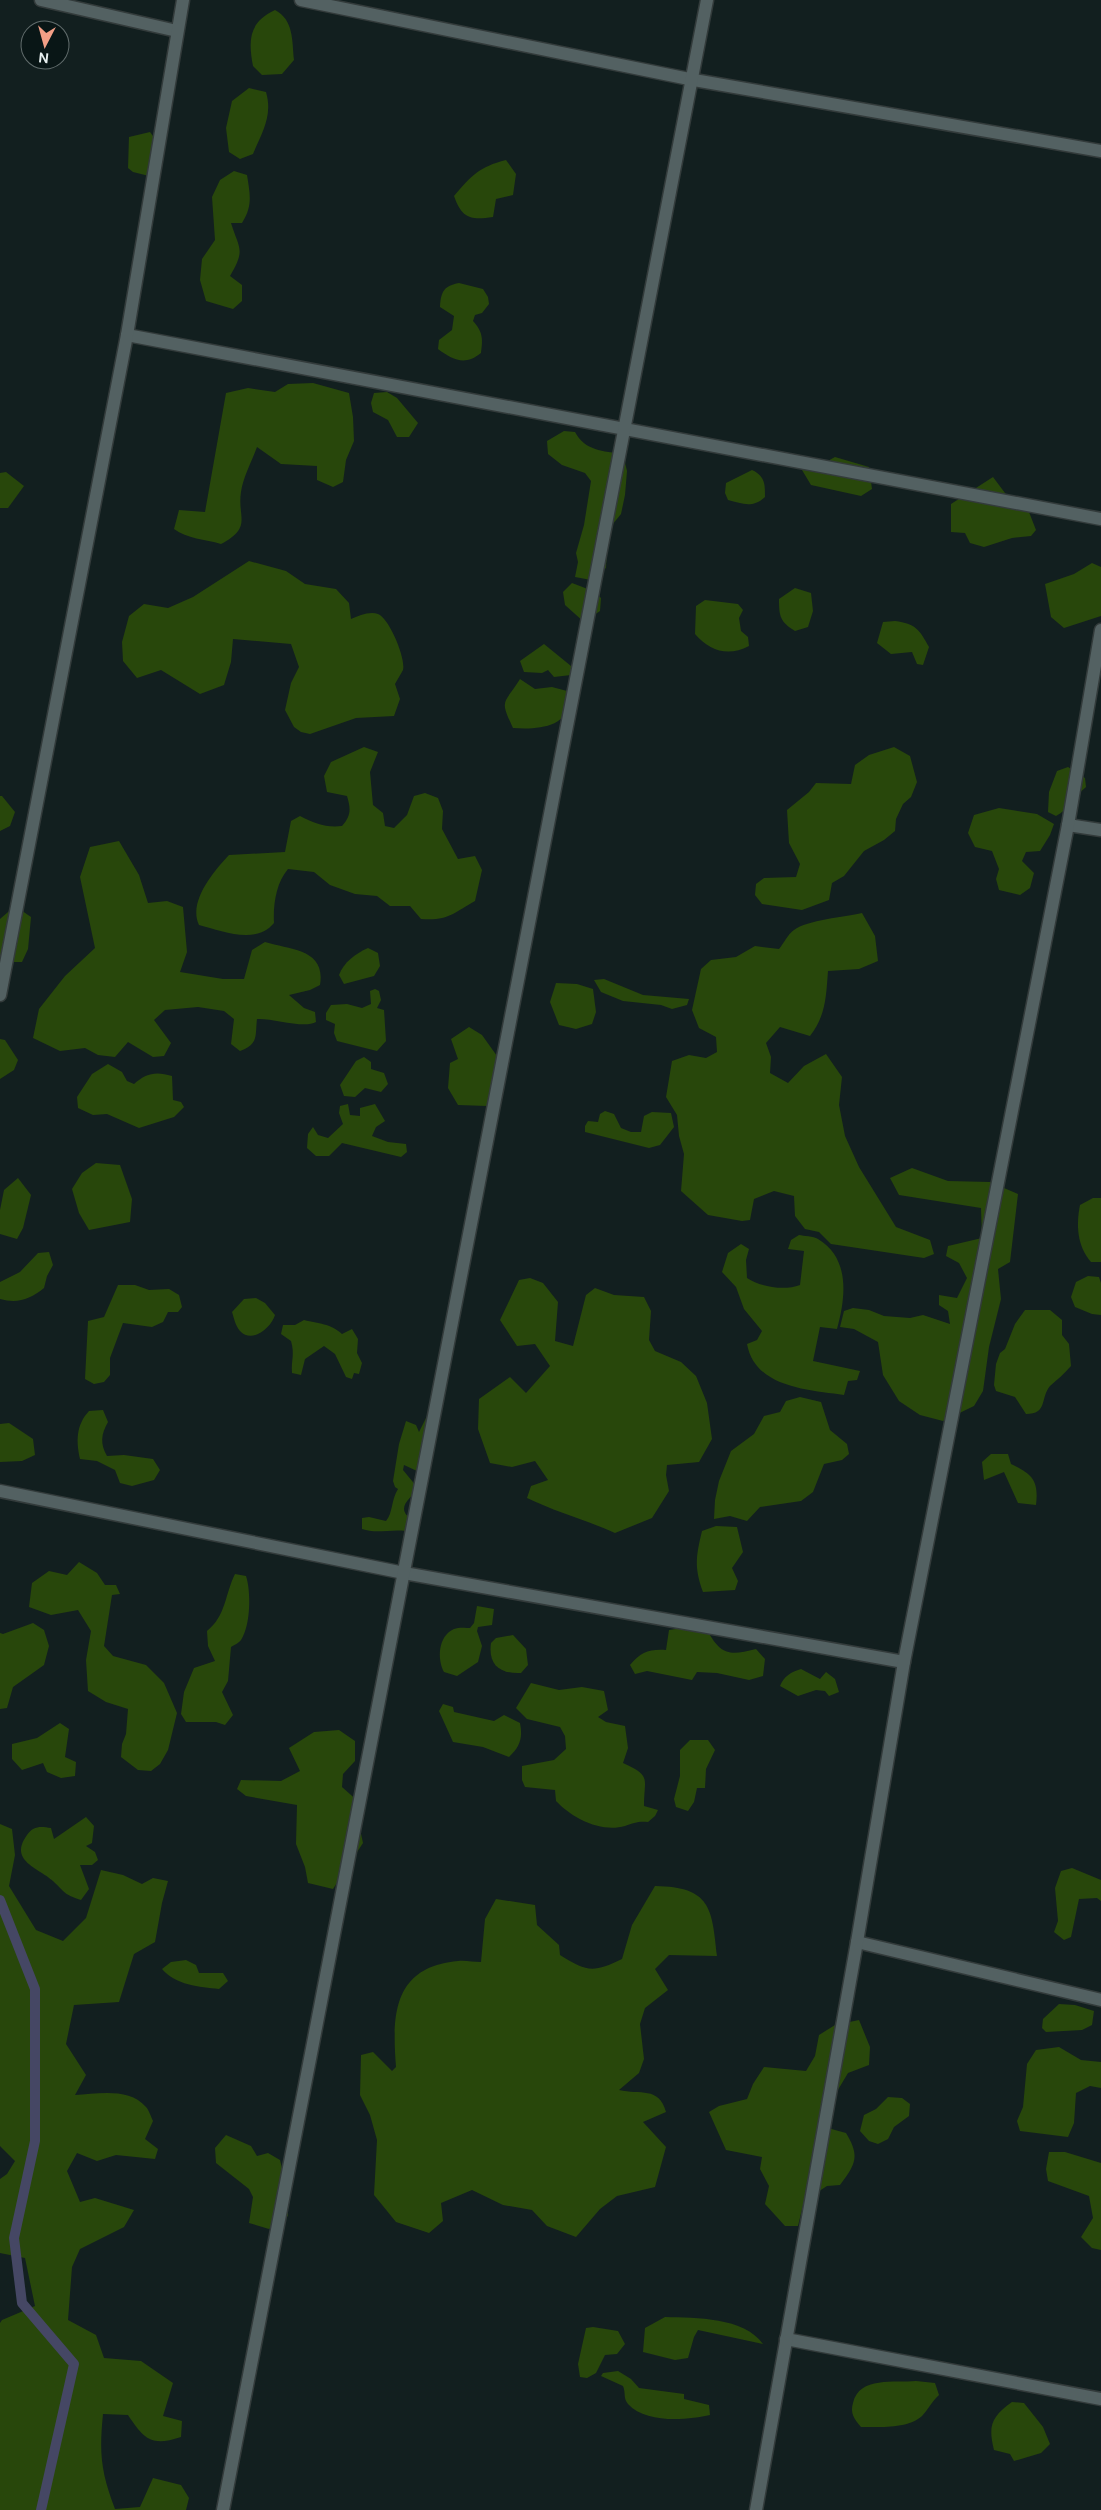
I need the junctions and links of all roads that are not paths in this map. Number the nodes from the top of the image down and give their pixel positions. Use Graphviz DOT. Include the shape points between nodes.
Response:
graph roads {
  1 [pos="41,0"];
  2 [pos="183,0"];
  3 [pos="300,0"];
  4 [pos="708,0"];
  5 [pos="177,31"];
  6 [pos="694,80"];
  7 [pos="1101,151"];
  8 [pos="127,335"];
  9 [pos="626,428"];
  10 [pos="1101,519"];
  11 [pos="1101,630"];
  12 [pos="1068,825"];
  13 [pos="1101,830"];
  14 [pos="0,995"];
  15 [pos="0,1491"];
  16 [pos="404,1573"];
  17 [pos="904,1662"];
  18 [pos="857,1942"];
  19 [pos="1101,2000"];
  20 [pos="786,2340"];
  21 [pos="1101,2399"];
  22 [pos="223,2510"];
  23 [pos="756,2510"];
  1 -- 5 [label="street"];
  2 -- 5 [label="street"];
  3 -- 6 [label="street"];
  4 -- 6 [label="street"];
  5 -- 8 [label="street"];
  6 -- 7 [label="street"];
  6 -- 9 [label="street"];
  8 -- 9 [label="street"];
  8 -- 14 [label="street"];
  9 -- 10 [label="street"];
  9 -- 16 [label="street"];
  11 -- 12 [label="street"];
  12 -- 13 [label="street"];
  12 -- 17 [label="street"];
  15 -- 16 [label="street"];
  16 -- 17 [label="street"];
  16 -- 22 [label="street"];
  17 -- 18 [label="street"];
  18 -- 19 [label="street"];
  18 -- 20 [label="street"];
  20 -- 21 [label="street"];
  20 -- 23 [label="street"];
}
